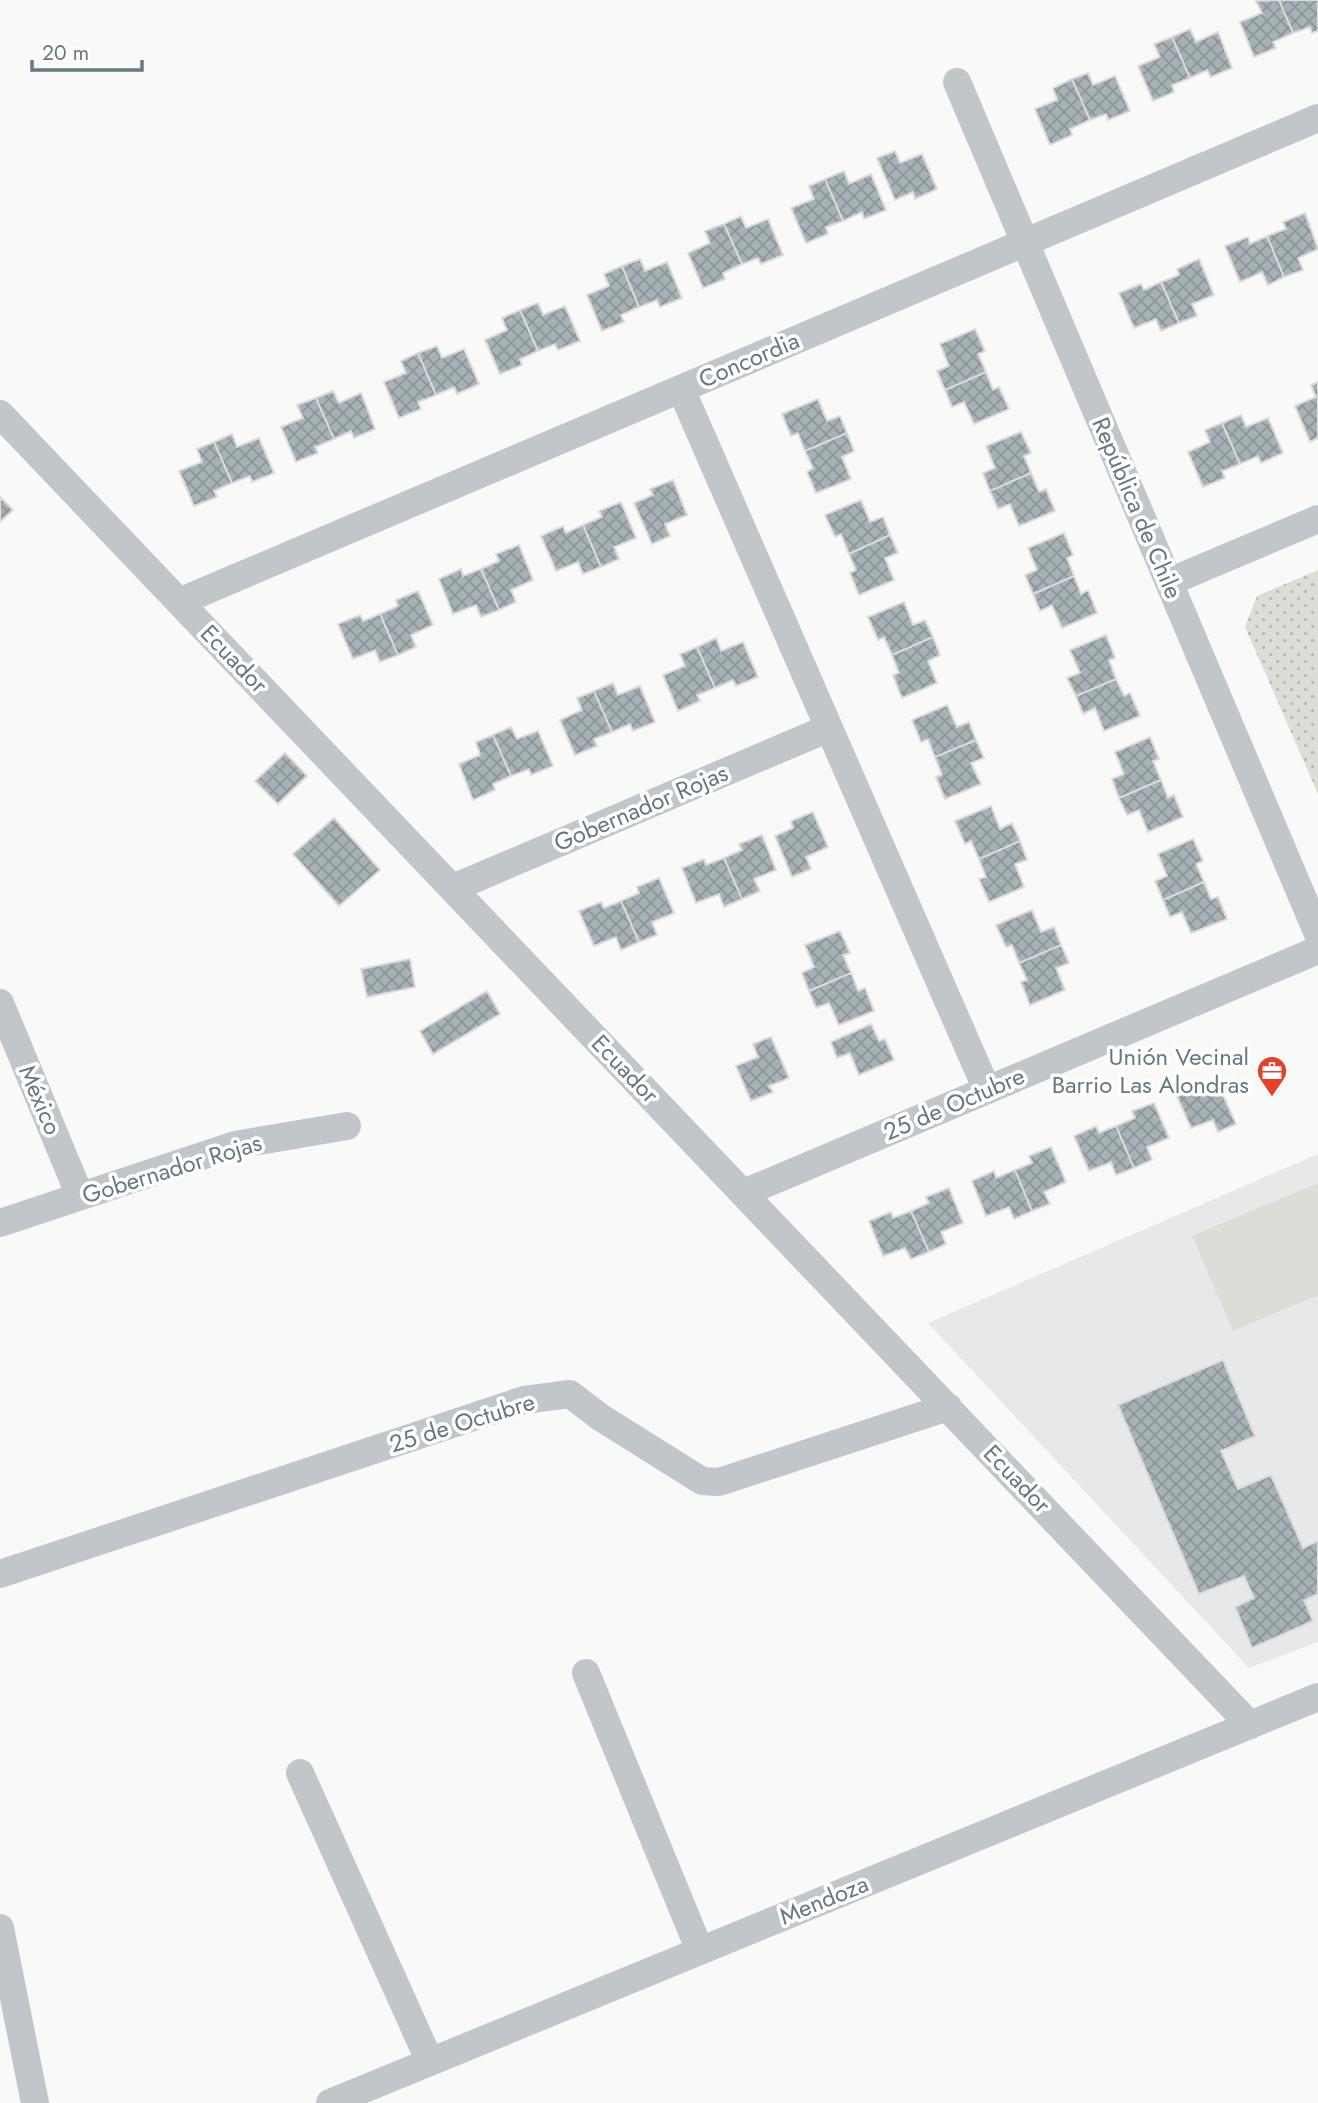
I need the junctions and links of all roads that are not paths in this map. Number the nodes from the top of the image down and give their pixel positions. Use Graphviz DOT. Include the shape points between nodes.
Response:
graph roads {
  1 [pos="957,82"];
  2 [pos="1318,118"];
  3 [pos="1025,243"];
  4 [pos="681,389"];
  5 [pos="0,414"];
  6 [pos="1318,519"];
  7 [pos="1169,582"];
  8 [pos="180,602"];
  9 [pos="829,727"];
  10 [pos="453,888"];
  11 [pos="1318,934"];
  12 [pos="1318,950"];
  13 [pos="0,1003"];
  14 [pos="987,1090"];
  15 [pos="347,1126"];
  16 [pos="744,1193"];
  17 [pos="80,1196"];
  18 [pos="0,1223"];
  19 [pos="948,1407"];
  20 [pos="0,1574"];
  21 [pos="586,1673"];
  22 [pos="1318,1697"];
  23 [pos="1250,1725"];
  24 [pos="300,1773"];
  25 [pos="0,1928"];
  26 [pos="700,1951"];
  27 [pos="430,2062"];
  28 [pos="35,2103"];
  29 [pos="330,2103"];
  1 -- 3 [label="street, República de Chile"];
  2 -- 3 [label="street, Concordia"];
  3 -- 4 [label="street, Concordia"];
  3 -- 7 [label="street, República de Chile"];
  4 -- 8 [label="street, Concordia"];
  4 -- 9 [label="street"];
  5 -- 8 [label="street, Ecuador"];
  6 -- 7 [label="street"];
  7 -- 11 [label="street, República de Chile"];
  8 -- 10 [label="street, Ecuador"];
  9 -- 10 [label="street, Gobernador Rojas"];
  9 -- 14 [label="street"];
  10 -- 16 [label="street, Ecuador"];
  12 -- 14 [label="street, 25 de Octubre"];
  13 -- 17 [label="street, México"];
  14 -- 16 [label="street, 25 de Octubre"];
  15 -- 17 [label="street, Gobernador Rojas" via="235,1145"];
  16 -- 19 [label="street, Ecuador"];
  17 -- 18 [label="street, Gobernador Rojas"];
  19 -- 20 [label="street, 25 de Octubre" via="719,1482 702,1481 570,1394 524,1400"];
  19 -- 23 [label="street, Ecuador"];
  21 -- 26 [label="street"];
  22 -- 23 [label="street, Mendoza"];
  23 -- 26 [label="street, Mendoza"];
  24 -- 27 [label="street"];
  25 -- 28 [label="street"];
  26 -- 27 [label="street, Mendoza"];
  27 -- 29 [label="street, Mendoza"];
}
